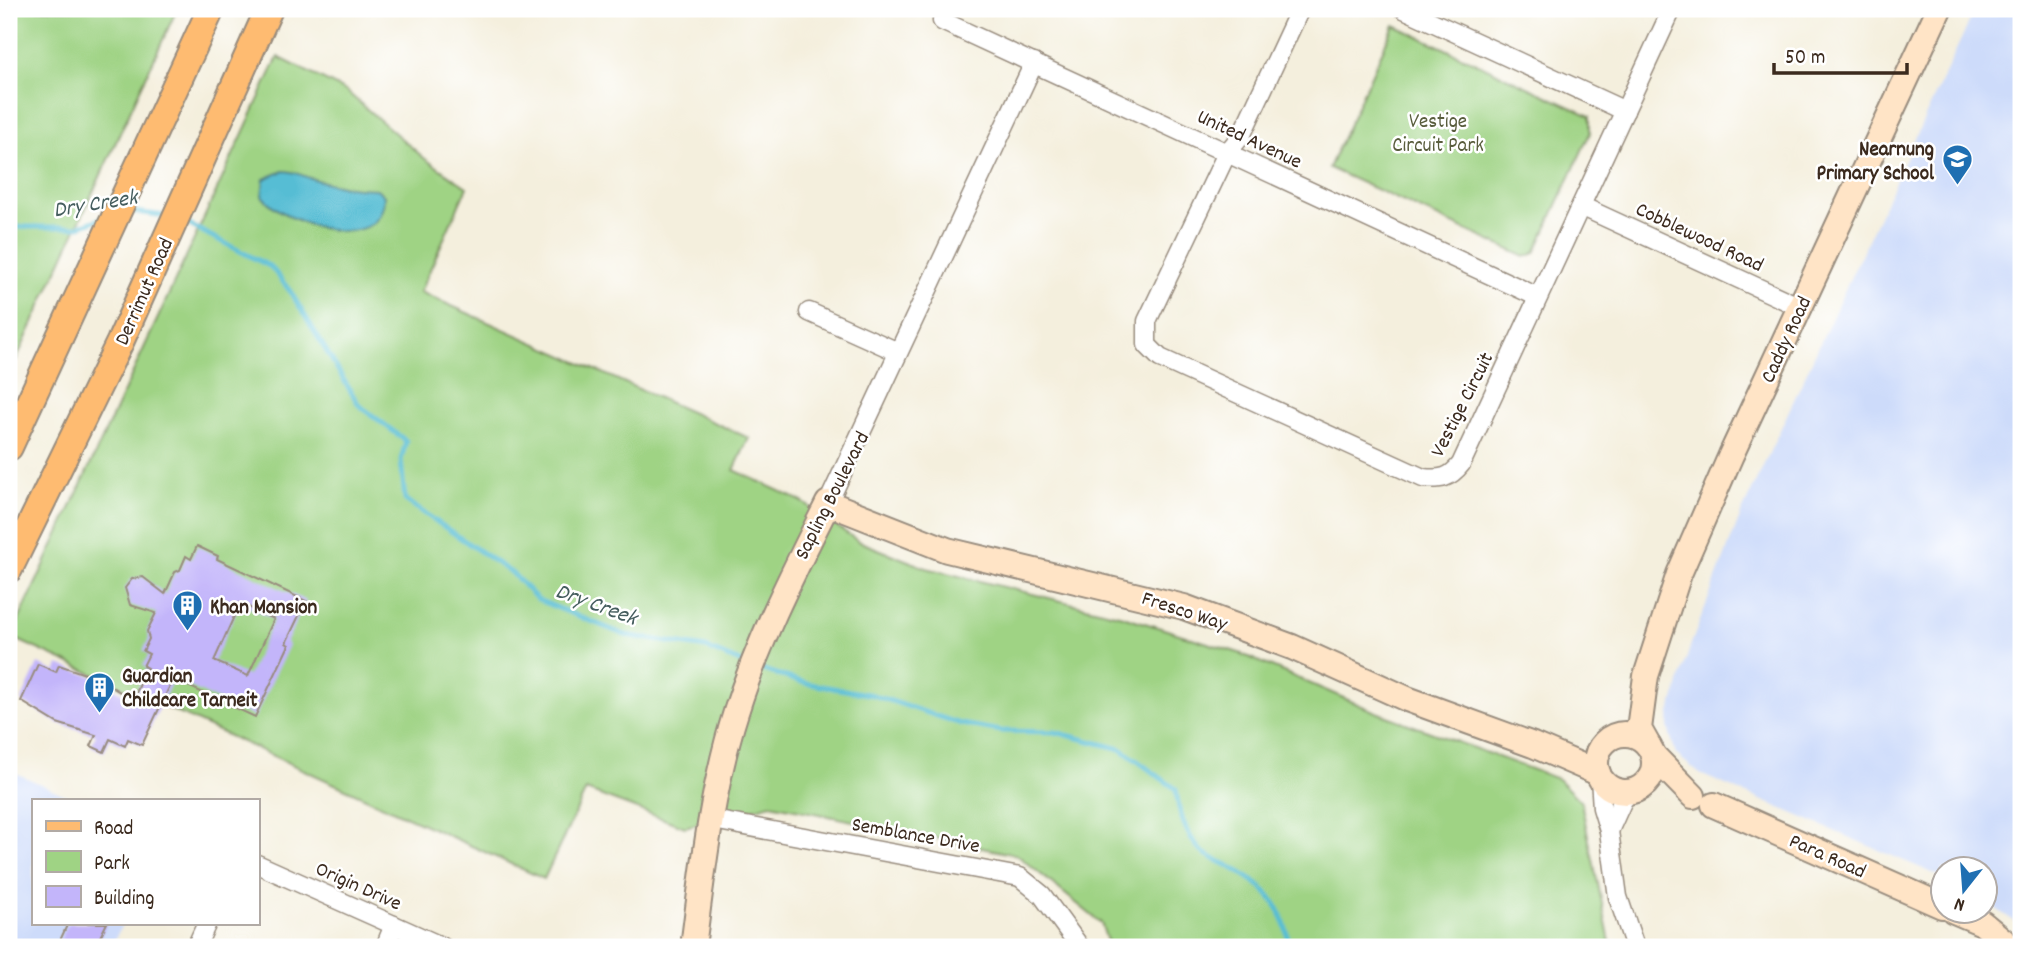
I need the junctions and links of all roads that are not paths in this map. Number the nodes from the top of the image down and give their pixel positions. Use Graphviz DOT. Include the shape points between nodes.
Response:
graph roads {
  1 [pos="211,9"];
  2 [pos="269,9"];
  3 [pos="1300,9"];
  4 [pos="1404,9"];
  5 [pos="1672,9"];
  6 [pos="1939,9"];
  7 [pos="942,21"];
  8 [pos="1034,63"];
  9 [pos="1625,111"];
  10 [pos="1227,153"];
  11 [pos="1581,206"];
  12 [pos="1538,297"];
  13 [pos="1800,307"];
  14 [pos="809,312"];
  15 [pos="898,352"];
  16 [pos="9,447"];
  17 [pos="828,503"];
  18 [pos="9,569"];
  19 [pos="1646,676"];
  20 [pos="1609,739"];
  21 [pos="1533,745"];
  22 [pos="1651,750"];
  23 [pos="1599,776"];
  24 [pos="1635,790"];
  25 [pos="1704,801"];
  26 [pos="713,820"];
  27 [pos="1609,831"];
  28 [pos="259,865"];
  29 [pos="1928,900"];
  30 [pos="206,925"];
  31 [pos="394,925"];
  32 [pos="1984,925"];
  33 [pos="196,947"];
  34 [pos="384,947"];
  35 [pos="443,947"];
  36 [pos="693,947"];
  37 [pos="1080,947"];
  38 [pos="1635,947"];
  39 [pos="2011,947"];
  1 -- 16 [label="main road"];
  2 -- 18 [label="main road, Derrimut Road" via="135,309"];
  3 -- 10 [label="street, Vestige Circuit" via="1241,136"];
  4 -- 9 [label="street"];
  5 -- 9 [label="street, Vestige Circuit"];
  6 -- 13 [label="street, Caddy Road"];
  7 -- 8 [label="street, United Avenue"];
  8 -- 10 [label="street, United Avenue"];
  8 -- 15 [label="street, Sapling Boulevard"];
  9 -- 11 [label="street, Vestige Circuit"];
  10 -- 12 [label="street, United Avenue"];
  10 -- 12 [label="street, Vestige Circuit" via="1145,329 1153,353 1213,383 1423,478 1446,478 1461,464"];
  11 -- 12 [label="street, Vestige Circuit"];
  11 -- 13 [label="street, Cobblewood Road"];
  13 -- 19 [label="street, Caddy Road" via="1679,574"];
  14 -- 15 [label="street"];
  15 -- 17 [label="street, Sapling Boulevard"];
  17 -- 21 [label="street, Fresco Way" via="947,551 1184,607 1292,647 1407,699"];
  17 -- 26 [label="street, Sapling Boulevard" via="786,584 736,710"];
  19 -- 20 [label="street, Caddy Road"];
  19 -- 22 [label="street, Caddy Road" via="1639,729"];
  20 -- 21 [label="street, Fresco Way" via="1581,748"];
  20 -- 22 [label="street" via="1630,734"];
  20 -- 23 [label="street" via="1597,756"];
  21 -- 23 [label="street, Fresco Way"];
  22 -- 24 [label="street" via="1652,775"];
  22 -- 25 [label="street"];
  23 -- 24 [label="street" via="1614,790"];
  23 -- 27 [label="street"];
  24 -- 25 [label="street" via="1671,789"];
  24 -- 27 [label="street" via="1623,800"];
  25 -- 29 [label="street, Para Road"];
  26 -- 36 [label="street, Sapling Boulevard"];
  26 -- 37 [label="street, Semblance Drive" via="1020,877 1042,895"];
  27 -- 38 [label="street" via="1618,897"];
  28 -- 31 [label="street, Origin Drive"];
  30 -- 33 [label="street"];
  31 -- 34 [label="street"];
  31 -- 35 [label="street, Origin Drive"];
  32 -- 39 [label="street"];
}
